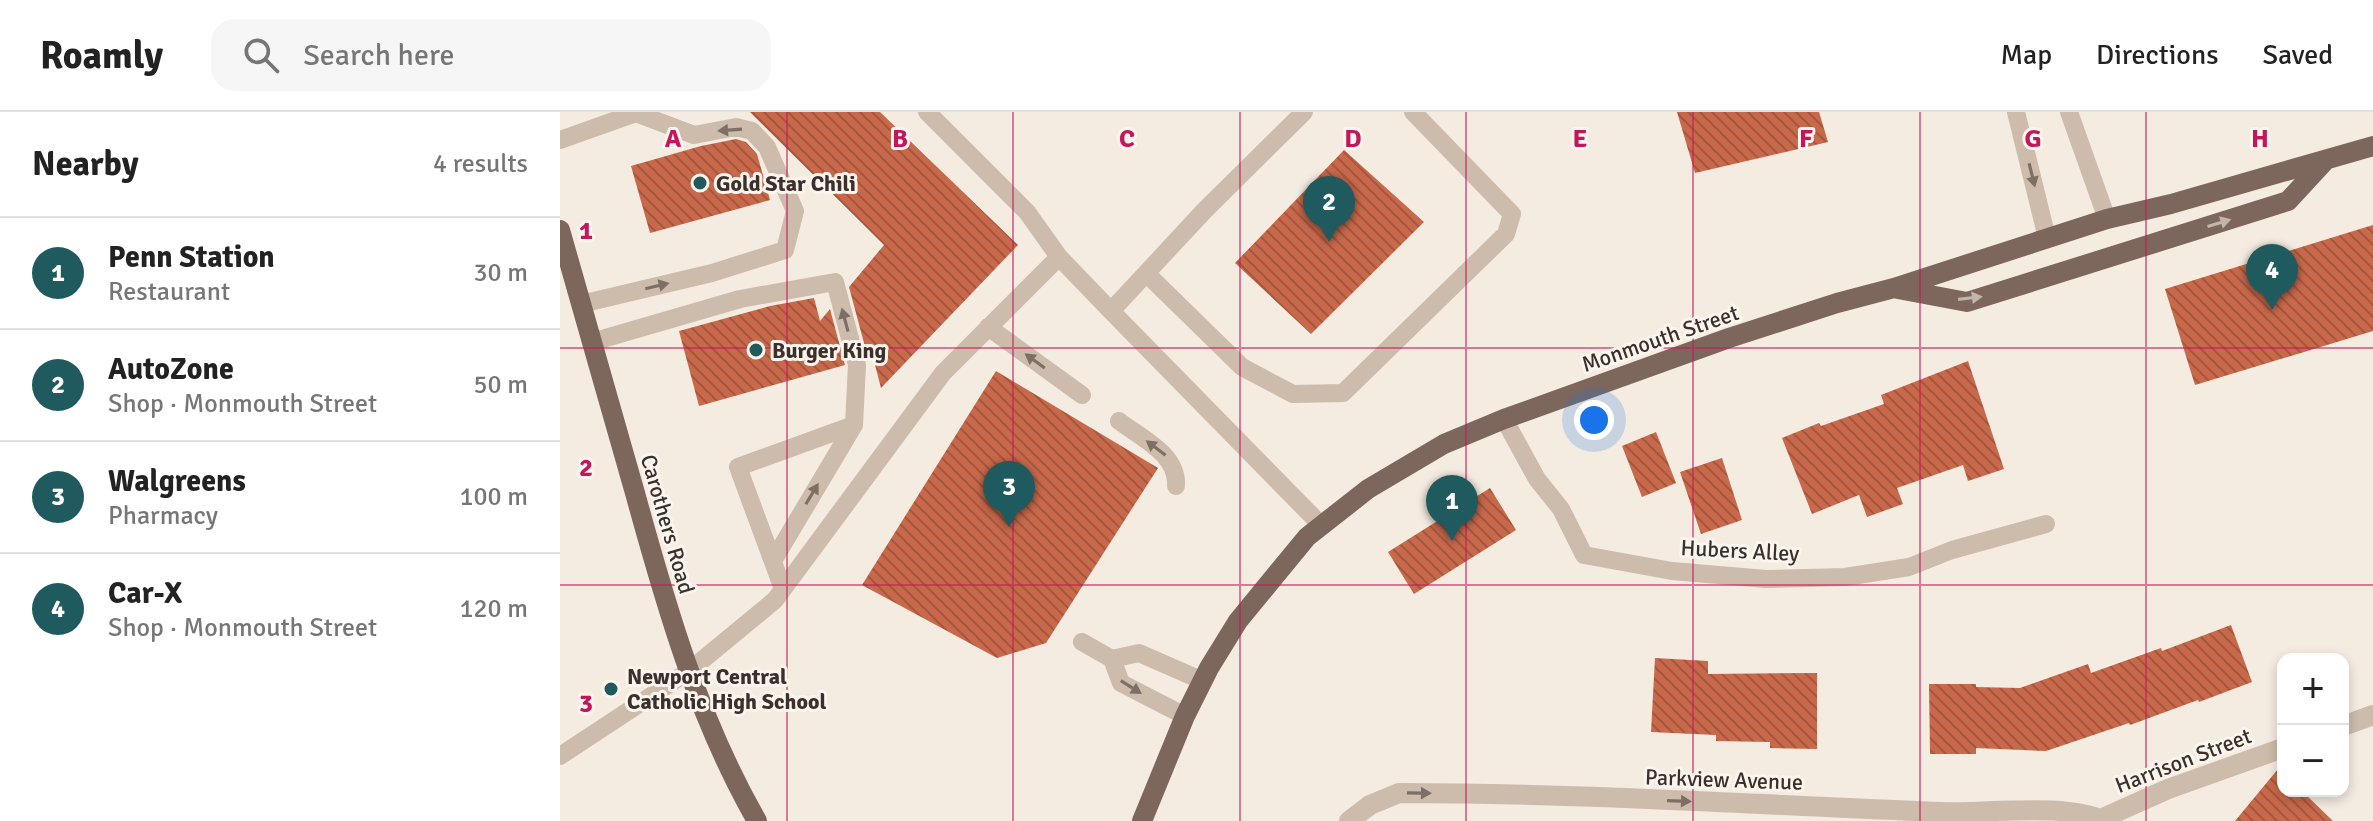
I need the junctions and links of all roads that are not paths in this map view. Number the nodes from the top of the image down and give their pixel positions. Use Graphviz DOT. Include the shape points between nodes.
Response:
graph roads {
  1 [pos="636,112"];
  2 [pos="927,112"];
  3 [pos="1413,112"];
  4 [pos="2016,112"];
  5 [pos="2069,112"];
  6 [pos="1299,113"];
  7 [pos="560,140"];
  8 [pos="2373,146"];
  9 [pos="2326,161"];
  10 [pos="2107,219"];
  11 [pos="560,230"];
  12 [pos="2047,238"];
  13 [pos="1059,257"];
  14 [pos="1148,275"];
  15 [pos="1894,288"];
  16 [pos="581,304"];
  17 [pos="1111,311"];
  18 [pos="988,327"];
  19 [pos="592,342"];
  20 [pos="1082,395"];
  21 [pos="1504,419"];
  22 [pos="1119,421"];
  23 [pos="854,425"];
  24 [pos="1176,486"];
  25 [pos="2046,524"];
  26 [pos="1321,525"];
  27 [pos="773,561"];
  28 [pos="783,589"];
  29 [pos="1082,642"];
  30 [pos="1112,659"];
  31 [pos="689,671"];
  32 [pos="1203,681"];
  33 [pos="2373,715"];
  34 [pos="1185,716"];
  35 [pos="2346,725"];
  36 [pos="2277,750"];
  37 [pos="560,756"];
  38 [pos="2102,820"];
  39 [pos="757,821"];
  40 [pos="1142,821"];
  41 [pos="1349,821"];
  1 -- 7 [label="lane"];
  16 -- 1 [label="lane, one-way" via="785,250 795,211 767,147 752,131 736,127 694,135"];
  2 -- 13 [label="lane" via="1027,212"];
  3 -- 14 [label="lane" via="1512,214 1506,234 1343,393 1293,394 1242,367"];
  4 -- 12 [label="lane, one-way"];
  5 -- 10 [label="lane"];
  6 -- 14 [label="lane"];
  8 -- 9 [label="main road, Monmouth Street"];
  9 -- 10 [label="main road, Monmouth Street"];
  15 -- 9 [label="main road, one-way" via="1967,302 2288,201"];
  10 -- 12 [label="main road, Monmouth Street"];
  11 -- 16 [label="main road, Carothers Road"];
  12 -- 15 [label="main road, Monmouth Street"];
  13 -- 17 [label="lane"];
  13 -- 18 [label="lane"];
  14 -- 17 [label="lane"];
  15 -- 21 [label="main road, Monmouth Street" via="1729,338"];
  16 -- 19 [label="main road, Carothers Road"];
  17 -- 26 [label="lane"];
  20 -- 18 [label="lane, one-way"];
  18 -- 28 [label="lane" via="943,373"];
  23 -- 19 [label="lane, one-way" via="857,365 835,282 740,299"];
  19 -- 31 [label="main road, Carothers Road"];
  21 -- 25 [label="lane, Hubers Alley" via="1584,555 1672,571 1766,579 1845,577 1909,567"];
  21 -- 26 [label="main road, Monmouth Street" via="1400,469"];
  24 -- 22 [label="lane, one-way" via="1170,459"];
  27 -- 23 [label="lane, one-way"];
  23 -- 27 [label="lane" via="738,467"];
  26 -- 32 [label="main road, Monmouth Street" via="1238,621"];
  27 -- 28 [label="lane"];
  28 -- 31 [label="lane"];
  29 -- 30 [label="lane"];
  30 -- 32 [label="lane" via="1139,653"];
  30 -- 34 [label="lane, one-way" via="1121,683"];
  31 -- 37 [label="lane"];
  31 -- 39 [label="main road, Carothers Road" via="733,779"];
  32 -- 34 [label="main road, Monmouth Street"];
  33 -- 35 [label="street"];
  34 -- 40 [label="main road, Monmouth Street"];
  36 -- 38 [label="street, Harrison Street" via="2168,789"];
  41 -- 38 [label="street, Parkview Avenue, one-way" via="1399,793 2065,812"];
}
